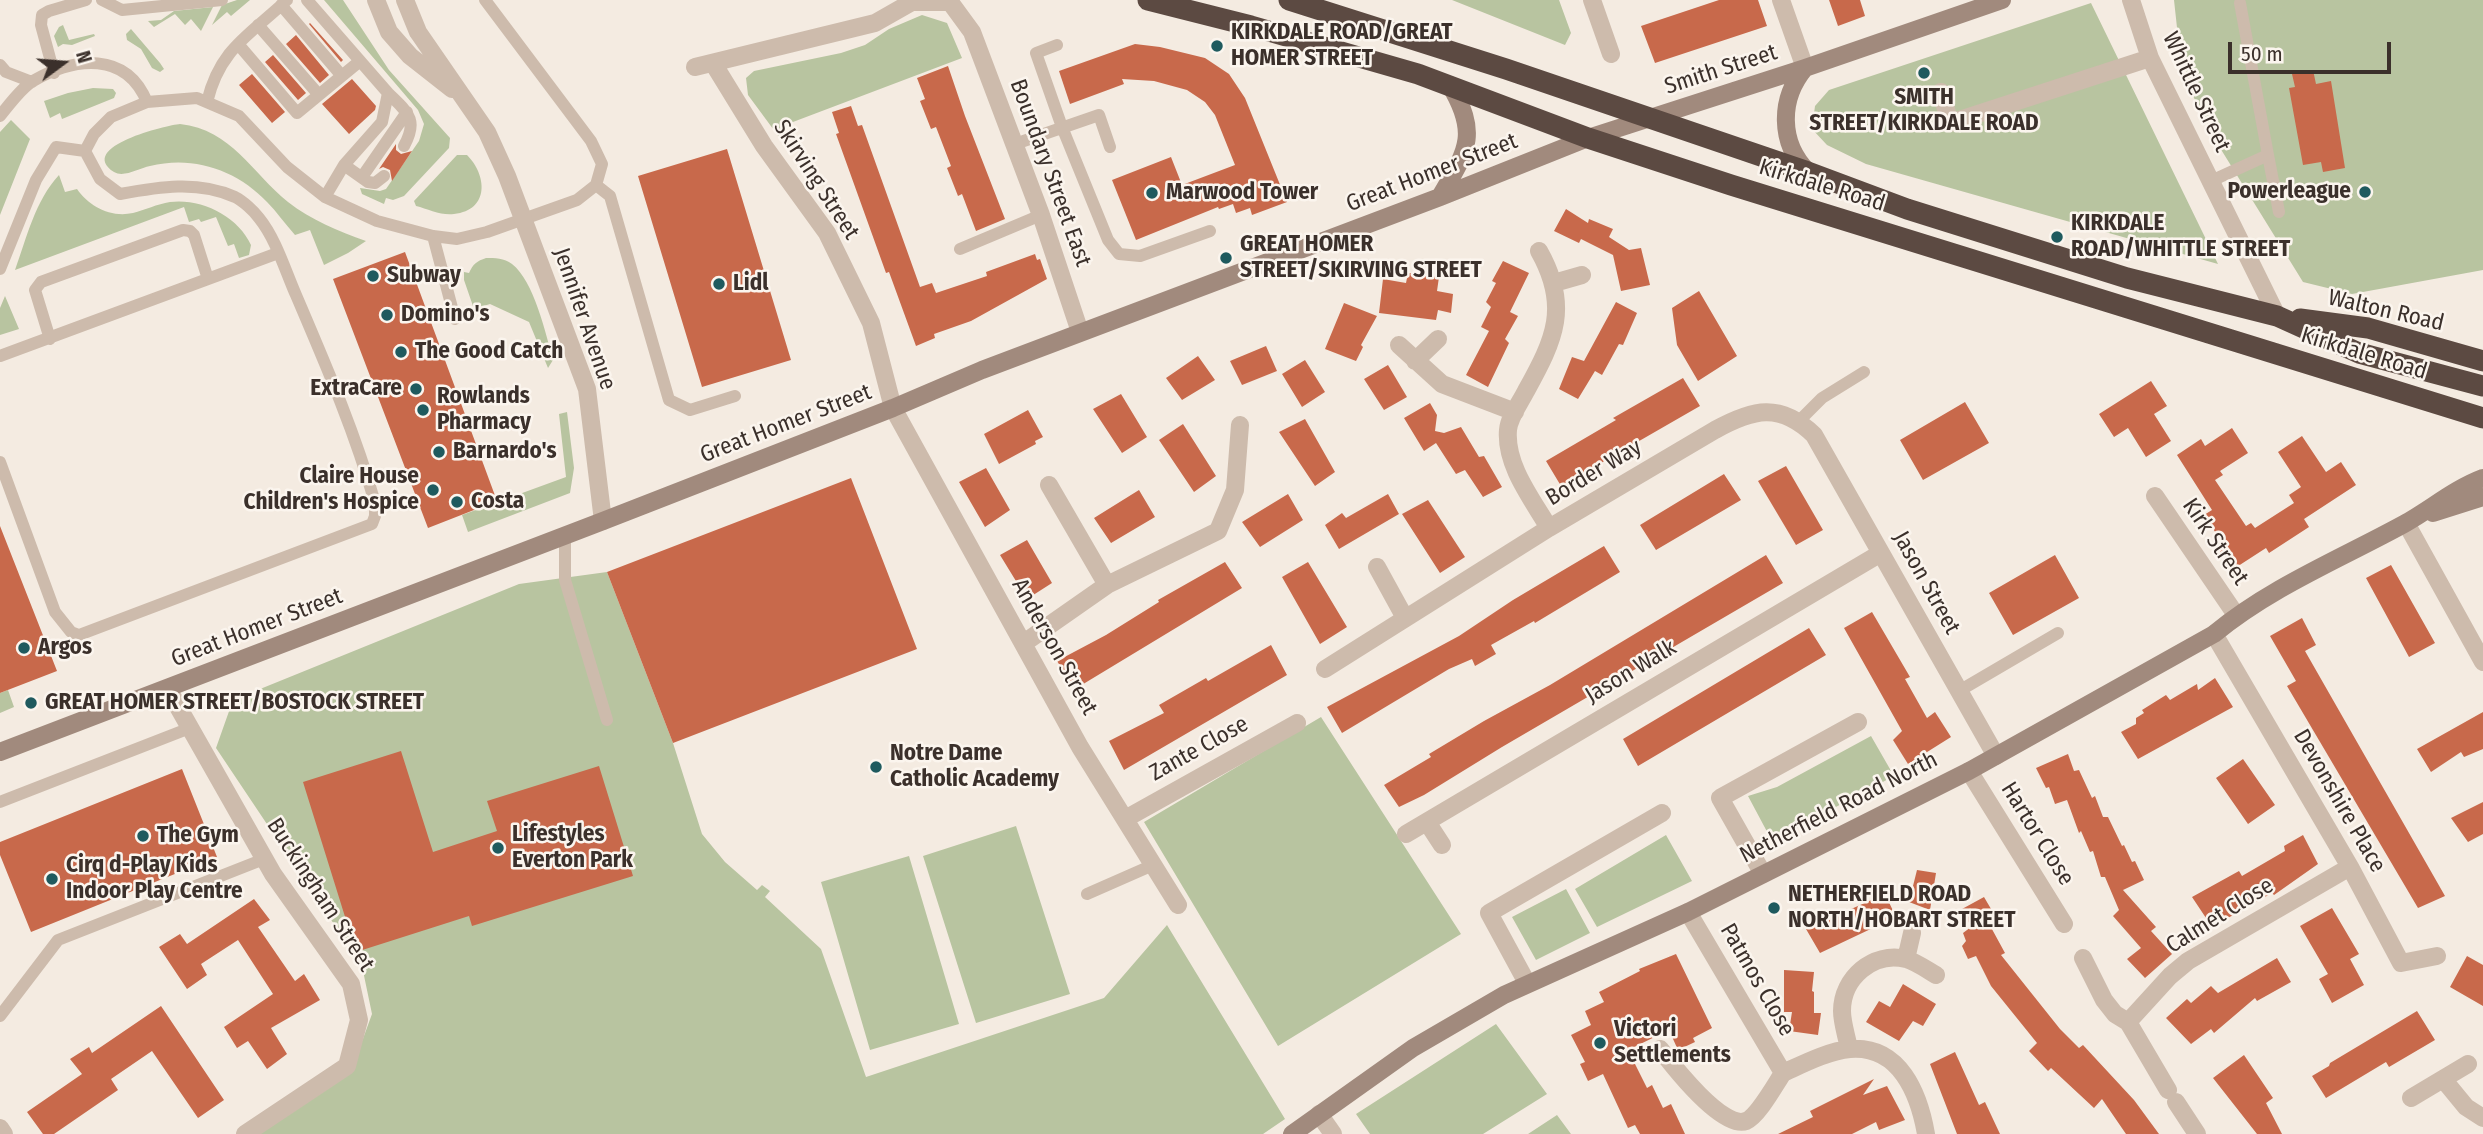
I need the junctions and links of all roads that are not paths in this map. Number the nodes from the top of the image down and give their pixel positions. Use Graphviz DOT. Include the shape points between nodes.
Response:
graph roads {
  1 [pos="86,0"];
  2 [pos="102,0"];
  3 [pos="222,0"];
  4 [pos="307,0"];
  5 [pos="363,0"];
  6 [pos="376,0"];
  7 [pos="405,0"];
  8 [pos="485,0"];
  9 [pos="1148,0"];
  10 [pos="1289,0"];
  11 [pos="1592,0"];
  12 [pos="1781,0"];
  13 [pos="2001,0"];
  14 [pos="2131,0"];
  15 [pos="284,3"];
  16 [pos="2240,3"];
  17 [pos="258,25"];
  18 [pos="389,32"];
  19 [pos="238,44"];
  20 [pos="1057,45"];
  21 [pos="1611,54"];
  22 [pos="2150,58"];
  23 [pos="360,61"];
  24 [pos="0,65"];
  25 [pos="704,65"];
  26 [pos="1805,68"];
  27 [pos="54,73"];
  28 [pos="342,76"];
  29 [pos="32,82"];
  30 [pos="1450,85"];
  31 [pos="1941,92"];
  32 [pos="388,93"];
  33 [pos="318,95"];
  34 [pos="466,100"];
  35 [pos="147,102"];
  36 [pos="208,102"];
  37 [pos="2,112"];
  38 [pos="407,112"];
  39 [pos="1653,118"];
  40 [pos="1062,127"];
  41 [pos="1588,138"];
  42 [pos="1015,144"];
  43 [pos="404,146"];
  44 [pos="1110,147"];
  45 [pos="85,152"];
  46 [pos="2268,155"];
  47 [pos="344,165"];
  48 [pos="1808,172"];
  49 [pos="384,176"];
  50 [pos="362,177"];
  51 [pos="2211,181"];
  52 [pos="596,185"];
  53 [pos="325,197"];
  54 [pos="1440,197"];
  55 [pos="2279,212"];
  56 [pos="1041,215"];
  57 [pos="522,218"];
  58 [pos="1210,231"];
  59 [pos="433,236"];
  60 [pos="960,249"];
  61 [pos="1539,251"];
  62 [pos="278,253"];
  63 [pos="0,269"];
  64 [pos="1583,275"];
  65 [pos="208,279"];
  66 [pos="1554,283"];
  67 [pos="2277,316"];
  68 [pos="455,319"];
  69 [pos="1080,332"];
  70 [pos="50,338"];
  71 [pos="1438,339"];
  72 [pos="1399,345"];
  73 [pos="0,356"];
  74 [pos="1415,361"];
  75 [pos="2483,361"];
  76 [pos="1864,372"];
  77 [pos="2483,386"];
  78 [pos="735,396"];
  79 [pos="893,408"];
  80 [pos="1515,412"];
  81 [pos="2481,419"];
  82 [pos="1799,421"];
  83 [pos="1240,425"];
  84 [pos="1814,435"];
  85 [pos="0,462"];
  86 [pos="2479,478"];
  87 [pos="1049,485"];
  88 [pos="2155,496"];
  89 [pos="2483,497"];
  90 [pos="603,521"];
  91 [pos="2406,523"];
  92 [pos="1549,528"];
  93 [pos="565,536"];
  94 [pos="1881,553"];
  95 [pos="1377,567"];
  96 [pos="1107,585"];
  97 [pos="2236,615"];
  98 [pos="1405,618"];
  99 [pos="2058,633"];
  100 [pos="2214,634"];
  101 [pos="1024,643"];
  102 [pos="2483,662"];
  103 [pos="1325,669"];
  104 [pos="168,689"];
  105 [pos="1959,691"];
  106 [pos="607,720"];
  107 [pos="1858,722"];
  108 [pos="1297,723"];
  109 [pos="190,728"];
  110 [pos="0,752"];
  111 [pos="1996,756"];
  112 [pos="1969,771"];
  113 [pos="0,802"];
  114 [pos="1661,813"];
  115 [pos="1125,819"];
  116 [pos="1427,822"];
  117 [pos="1406,835"];
  118 [pos="1442,845"];
  119 [pos="264,859"];
  120 [pos="1153,865"];
  121 [pos="2350,867"];
  122 [pos="1763,874"];
  123 [pos="1087,894"];
  124 [pos="1178,905"];
  125 [pos="1688,912"];
  126 [pos="2064,923"];
  127 [pos="1912,933"];
  128 [pos="2437,956"];
  129 [pos="2083,958"];
  130 [pos="1906,959"];
  131 [pos="1936,975"];
  132 [pos="1527,983"];
  133 [pos="0,1016"];
  134 [pos="2128,1022"];
  135 [pos="1660,1049"];
  136 [pos="1849,1049"];
  137 [pos="2468,1064"];
  138 [pos="1783,1073"];
  139 [pos="2443,1079"];
  140 [pos="2411,1098"];
  141 [pos="1319,1114"];
  142 [pos="2483,1118"];
  143 [pos="0,1128"];
  144 [pos="4,1134"];
  145 [pos="245,1134"];
  146 [pos="1292,1134"];
  147 [pos="1333,1134"];
  148 [pos="1926,1134"];
  149 [pos="2197,1134"];
  1 -- 27 [label="lane" via="42,15"];
  2 -- 3 [label="lane" via="128,10"];
  4 -- 23 [label="lane"];
  5 -- 18 [label="street"];
  6 -- 18 [label="street, Jennifer Avenue"];
  7 -- 34 [label="street, Jennifer Avenue" via="418,32"];
  8 -- 52 [label="lane" via="591,141 602,164"];
  9 -- 30 [label="highway, Kirkdale Road"];
  10 -- 39 [label="highway, Kirkdale Road"];
  11 -- 21 [label="street"];
  12 -- 26 [label="street"];
  13 -- 26 [label="street, Smith Street"];
  14 -- 22 [label="street, Whittle Street"];
  15 -- 17 [label="lane"];
  15 -- 28 [label="lane"];
  16 -- 46 [label="lane"];
  17 -- 19 [label="lane"];
  17 -- 33 [label="lane"];
  18 -- 34 [label="street, Jennifer Avenue" via="410,56"];
  19 -- 33 [label="lane" via="297,113"];
  19 -- 36 [label="lane" via="213,79"];
  20 -- 40 [label="lane" via="1036,53"];
  22 -- 31 [label="street" via="1950,123"];
  22 -- 51 [label="street, Whittle Street"];
  23 -- 28 [label="lane"];
  23 -- 32 [label="lane"];
  24 -- 29 [label="lane" via="11,75"];
  25 -- 42 [label="street, Boundary Street East" via="875,23 912,2 950,2 972,32"];
  25 -- 79 [label="street, Skirving Street" via="827,233 870,323"];
  26 -- 39 [label="street, Smith Street"];
  26 -- 48 [label="street, Smith Street" via="1791,89 1785,116 1789,144"];
  27 -- 29 [label="lane"];
  27 -- 35 [label="lane" via="94,63 121,69 133,77"];
  28 -- 33 [label="lane"];
  29 -- 37 [label="lane"];
  30 -- 41 [label="highway, Kirkdale Road"];
  30 -- 54 [label="street" via="1464,115 1467,145"];
  32 -- 38 [label="lane"];
  32 -- 47 [label="lane" via="382,122"];
  34 -- 57 [label="street, Jennifer Avenue" via="487,132"];
  35 -- 36 [label="lane"];
  35 -- 45 [label="lane" via="111,117 94,134"];
  36 -- 53 [label="lane" via="239,116 288,167"];
  38 -- 43 [label="lane" via="413,127"];
  38 -- 50 [label="lane"];
  39 -- 41 [label="street, Smith Street"];
  39 -- 48 [label="highway, Kirkdale Road"];
  40 -- 42 [label="lane"];
  40 -- 44 [label="lane" via="1098,115"];
  40 -- 58 [label="lane" via="1108,240 1119,254 1140,256"];
  41 -- 54 [label="street, Great Homer Street"];
  41 -- 81 [label="highway, Kirkdale Road"];
  42 -- 56 [label="street, Boundary Street East"];
  45 -- 62 [label="lane" via="100,179 120,194 167,186 208,189 236,198 259,218"];
  45 -- 63 [label="lane" via="56,148 36,180"];
  46 -- 51 [label="lane"];
  46 -- 55 [label="lane"];
  47 -- 50 [label="lane"];
  47 -- 53 [label="lane"];
  48 -- 67 [label="highway, Kirkdale Road" via="1908,209 2127,278"];
  49 -- 50 [label="lane" via="375,183"];
  51 -- 67 [label="street, Whittle Street"];
  52 -- 57 [label="lane" via="578,200"];
  52 -- 78 [label="lane" via="610,196 669,400 690,410"];
  53 -- 59 [label="lane" via="377,221"];
  54 -- 69 [label="street, Great Homer Street"];
  56 -- 60 [label="lane"];
  56 -- 69 [label="street, Boundary Street East"];
  57 -- 59 [label="lane" via="457,239"];
  57 -- 90 [label="street, Jennifer Avenue" via="587,389"];
  59 -- 68 [label="lane"];
  61 -- 66 [label="street"];
  62 -- 65 [label="lane"];
  62 -- 85 [label="lane" via="316,339 370,486 375,503 372,524 79,635 55,612"];
  64 -- 66 [label="street"];
  65 -- 70 [label="lane"];
  65 -- 70 [label="lane" via="194,235 183,230 41,282 35,290"];
  66 -- 80 [label="street" via="1553,331 1541,365"];
  67 -- 75 [label="highway, Walton Road" via="2368,328"];
  67 -- 77 [label="highway, Kirkdale Road" via="2359,354"];
  69 -- 79 [label="street, Great Homer Street"];
  70 -- 73 [label="lane"];
  71 -- 74 [label="street"];
  72 -- 74 [label="street"];
  74 -- 80 [label="street" via="1442,384"];
  76 -- 82 [label="lane" via="1822,398"];
  79 -- 90 [label="street, Great Homer Street"];
  79 -- 101 [label="street, Anderson Street"];
  80 -- 92 [label="street" via="1508,429 1513,463"];
  82 -- 84 [label="street, Border Way"];
  82 -- 92 [label="street, Border Way" via="1770,412 1740,416"];
  83 -- 96 [label="street" via="1235,490 1218,531"];
  84 -- 94 [label="street, Jason Street"];
  86 -- 91 [label="street, Netherfield Road North"];
  87 -- 96 [label="street"];
  88 -- 97 [label="street, Kirk Street"];
  89 -- 91 [label="street, Netherfield Road North"];
  90 -- 93 [label="street, Great Homer Street"];
  91 -- 97 [label="street, Netherfield Road North"];
  91 -- 102 [label="street"];
  92 -- 98 [label="street, Border Way"];
  93 -- 104 [label="street, Great Homer Street"];
  93 -- 106 [label="lane" via="565,580"];
  94 -- 105 [label="street, Jason Street"];
  94 -- 116 [label="street, Jason Walk"];
  95 -- 98 [label="street"];
  96 -- 101 [label="street"];
  97 -- 100 [label="street, Netherfield Road North"];
  98 -- 103 [label="street, Border Way"];
  99 -- 105 [label="lane"];
  100 -- 111 [label="street, Netherfield Road North"];
  100 -- 121 [label="street, Devonshire Place"];
  101 -- 115 [label="street, Anderson Street"];
  104 -- 109 [label="street, Buckingham Street"];
  104 -- 110 [label="street, Great Homer Street"];
  105 -- 111 [label="street, Jason Street"];
  107 -- 122 [label="street" via="1720,798"];
  108 -- 115 [label="street, Zante Close"];
  109 -- 113 [label="lane"];
  109 -- 119 [label="street, Buckingham Street"];
  111 -- 112 [label="street, Netherfield Road North"];
  112 -- 122 [label="street, Netherfield Road North"];
  112 -- 126 [label="street, Hartor Close"];
  114 -- 132 [label="street" via="1489,913"];
  115 -- 120 [label="street, Anderson Street"];
  116 -- 117 [label="street, Jason Walk"];
  116 -- 118 [label="street"];
  119 -- 133 [label="lane" via="58,940"];
  119 -- 145 [label="street, Buckingham Street" via="351,984 359,1020 347,1066"];
  120 -- 123 [label="lane"];
  120 -- 124 [label="street, Anderson Street"];
  121 -- 128 [label="street, Devonshire Place" via="2401,963"];
  121 -- 134 [label="street, Calmet Close" via="2188,961"];
  122 -- 125 [label="street, Netherfield Road North"];
  125 -- 132 [label="street, Netherfield Road North"];
  125 -- 138 [label="street, Patmos Close"];
  127 -- 130 [label="street"];
  129 -- 134 [label="street" via="2104,1000"];
  130 -- 131 [label="street"];
  130 -- 136 [label="street" via="1871,963 1848,985 1842,1012"];
  132 -- 141 [label="street, Netherfield Road North" via="1413,1048"];
  134 -- 149 [label="street"];
  135 -- 138 [label="street, Patmos Close" via="1724,1117 1737,1122 1755,1115"];
  136 -- 138 [label="street, Patmos Close"];
  136 -- 148 [label="street, Patmos Close" via="1884,1056 1899,1067 1915,1095"];
  137 -- 139 [label="street"];
  139 -- 140 [label="street"];
  139 -- 142 [label="street" via="2466,1107"];
  141 -- 146 [label="street, Netherfield Road North"];
  141 -- 147 [label="street"];
  143 -- 144 [label="street"];
}
